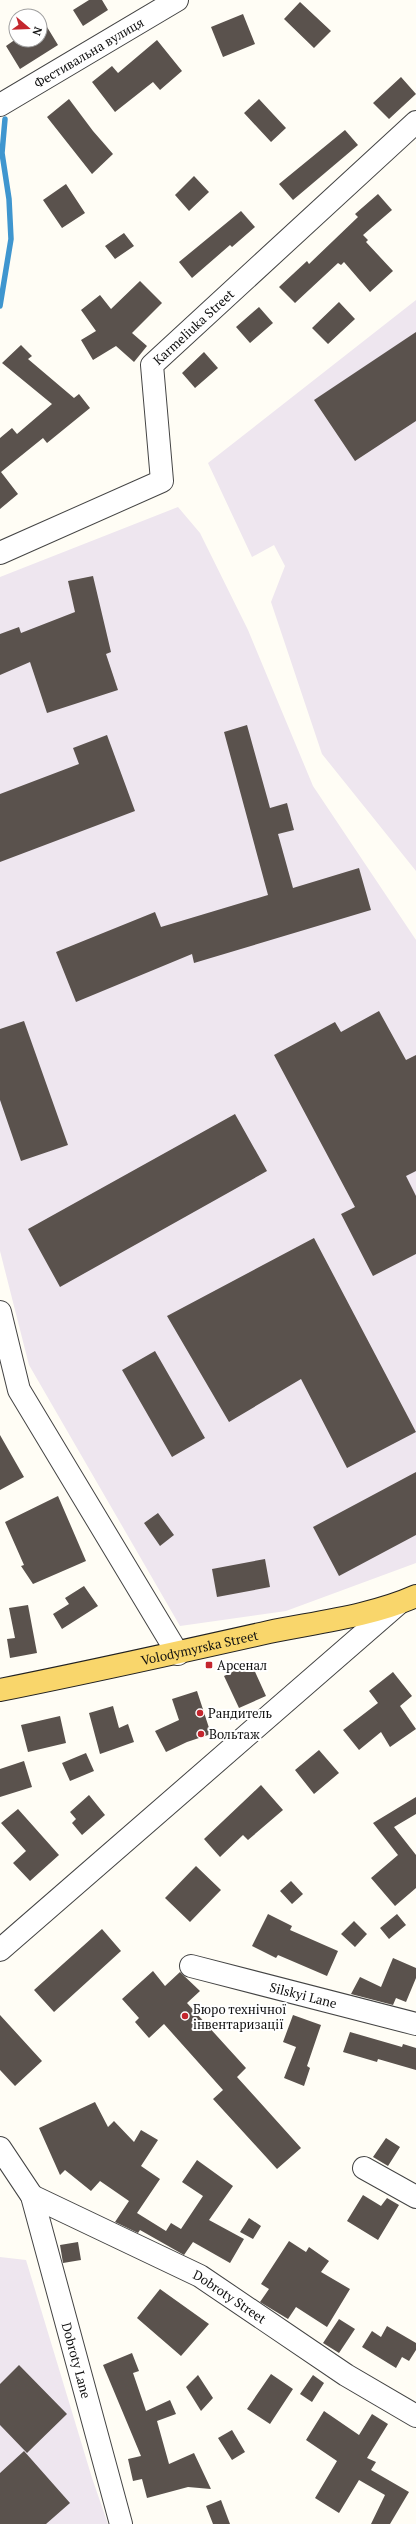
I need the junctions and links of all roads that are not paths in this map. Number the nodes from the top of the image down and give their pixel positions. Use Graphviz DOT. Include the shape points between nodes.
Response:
graph roads {
  1 [pos="177,0"];
  2 [pos="0,105"];
  3 [pos="416,122"];
  4 [pos="0,553"];
  5 [pos="0,1312"];
  6 [pos="407,1600"];
  7 [pos="178,1654"];
  8 [pos="0,1690"];
  9 [pos="0,1950"];
  10 [pos="191,1966"];
  11 [pos="416,2024"];
  12 [pos="0,2148"];
  13 [pos="364,2168"];
  14 [pos="32,2196"];
  15 [pos="416,2197"];
  16 [pos="416,2416"];
  17 [pos="121,2524"];
  1 -- 2 [label="street, Фестивальна вулиця"];
  3 -- 4 [label="street, Karmeliuka Street" via="152,365 162,481"];
  5 -- 7 [label="street" via="19,1390"];
  6 -- 7 [label="main road, Volodymyrska Street"];
  6 -- 9 [label="street, Volodymyrska Street"];
  7 -- 8 [label="main road, Volodymyrska Street"];
  10 -- 11 [label="street, Silskyi Lane"];
  12 -- 14 [label="street"];
  13 -- 15 [label="street"];
  14 -- 16 [label="street, Dobroty Street" via="200,2276 346,2375"];
  14 -- 17 [label="street, Dobroty Lane"];
}
